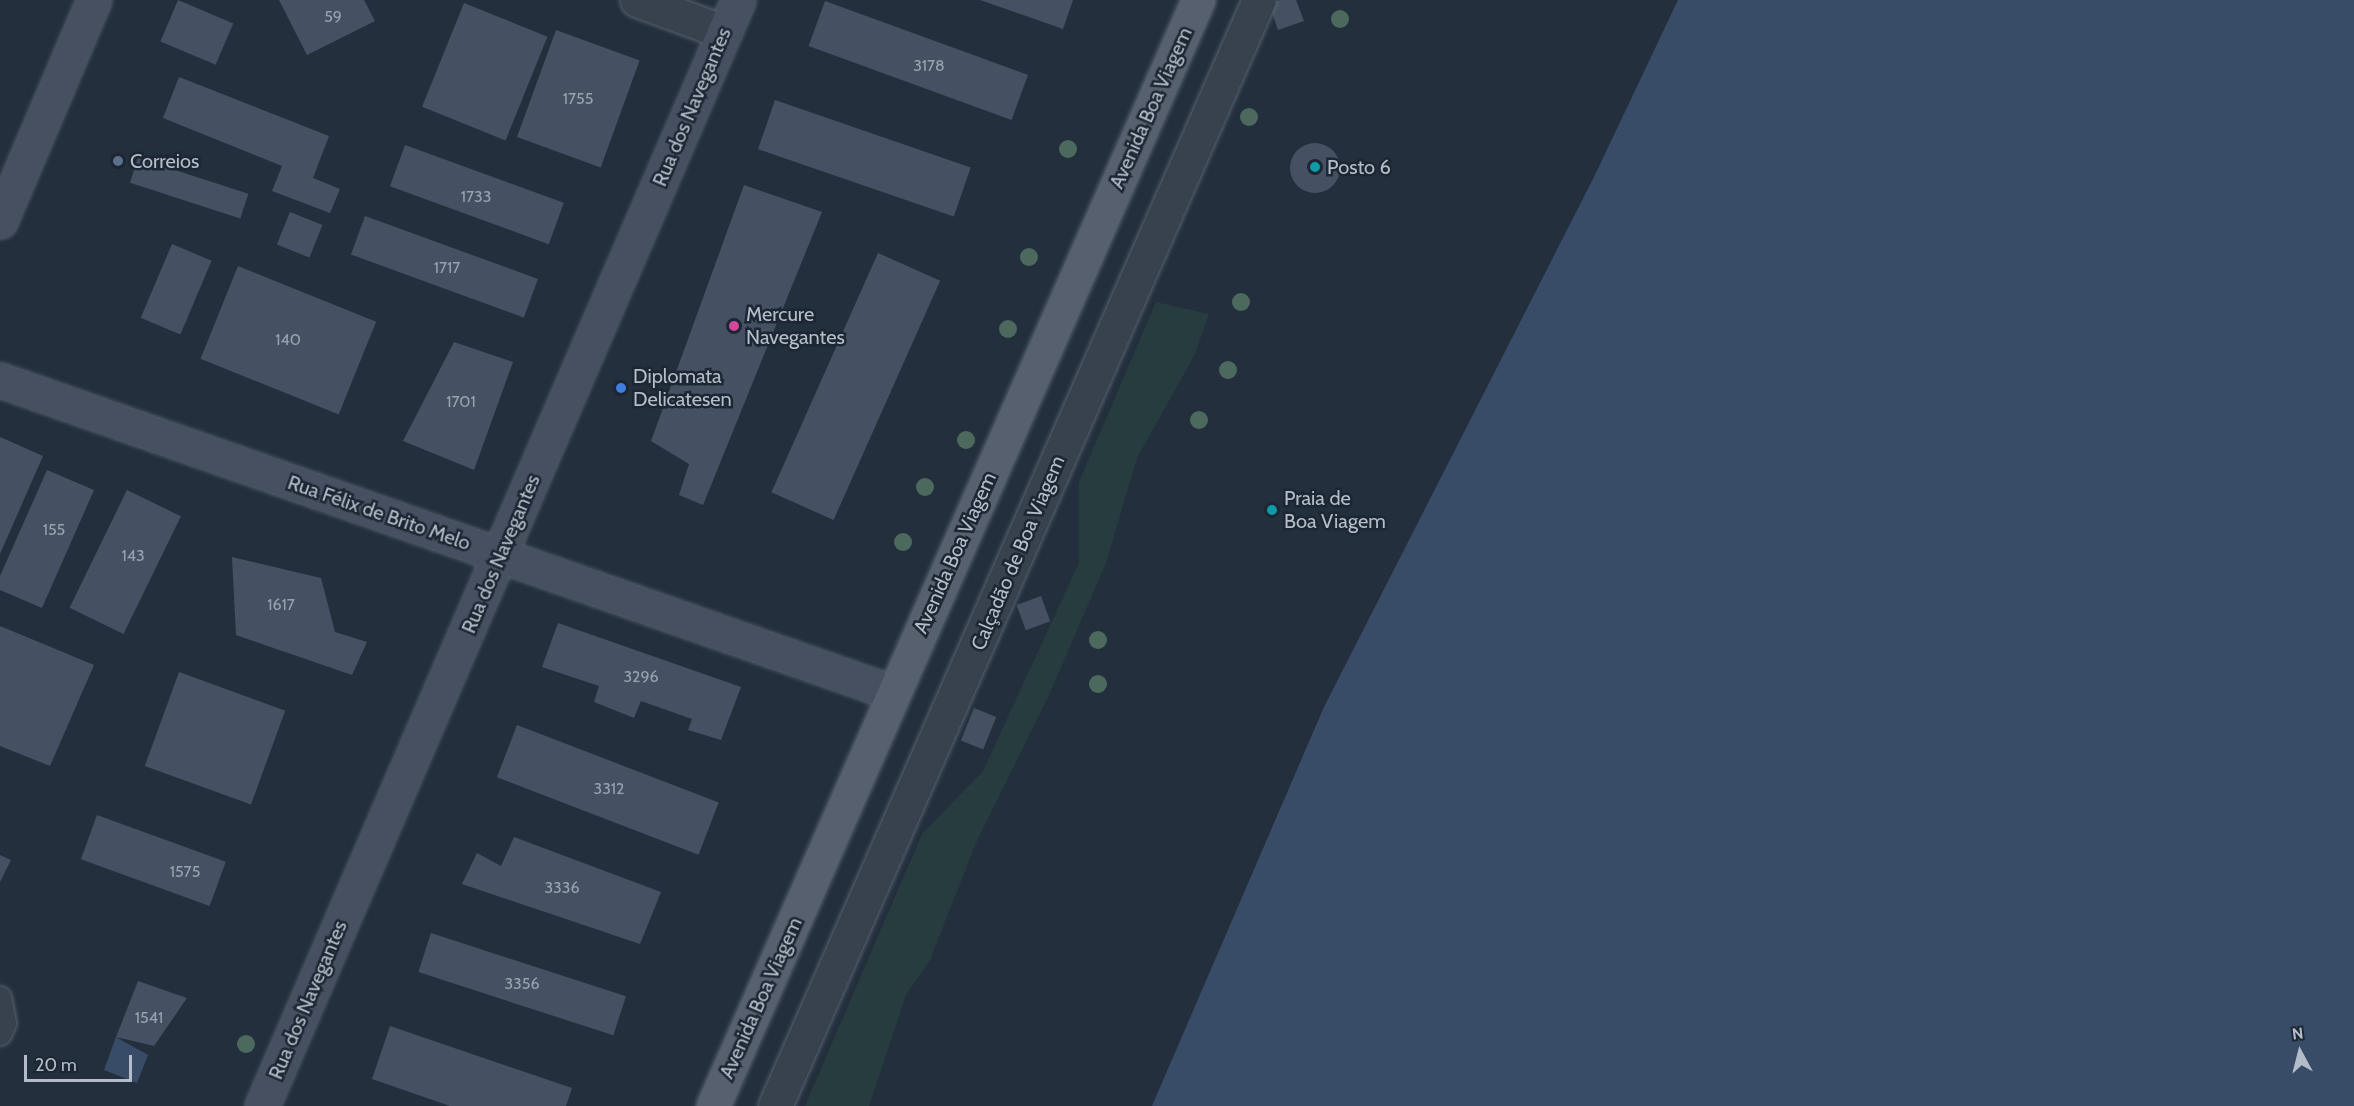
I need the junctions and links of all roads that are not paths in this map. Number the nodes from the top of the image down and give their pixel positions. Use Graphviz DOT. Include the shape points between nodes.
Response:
graph roads {
  1 [pos="94,0"];
  2 [pos="637,0"];
  3 [pos="738,0"];
  4 [pos="1198,0"];
  5 [pos="1259,0"];
  6 [pos="724,32"];
  7 [pos="0,222"];
  8 [pos="0,380"];
  9 [pos="501,555"];
  10 [pos="894,693"];
  11 [pos="0,997"];
  12 [pos="0,1034"];
  13 [pos="262,1106"];
  14 [pos="713,1106"];
  15 [pos="775,1106"];
  1 -- 7 [label="main road"];
  2 -- 6 [label="street"];
  3 -- 6 [label="main road, Rua dos Navegantes"];
  4 -- 10 [label="main road, Avenida Boa Viagem"];
  5 -- 15 [label="street, Calçadão de Boa Viagem"];
  6 -- 9 [label="main road, Rua dos Navegantes"];
  8 -- 9 [label="main road, Rua Félix de Brito Melo"];
  9 -- 10 [label="main road, Rua Félix de Brito Melo"];
  9 -- 13 [label="main road, Rua dos Navegantes"];
  10 -- 14 [label="main road, Avenida Boa Viagem"];
  11 -- 12 [label="lane" via="5,1023"];
}
